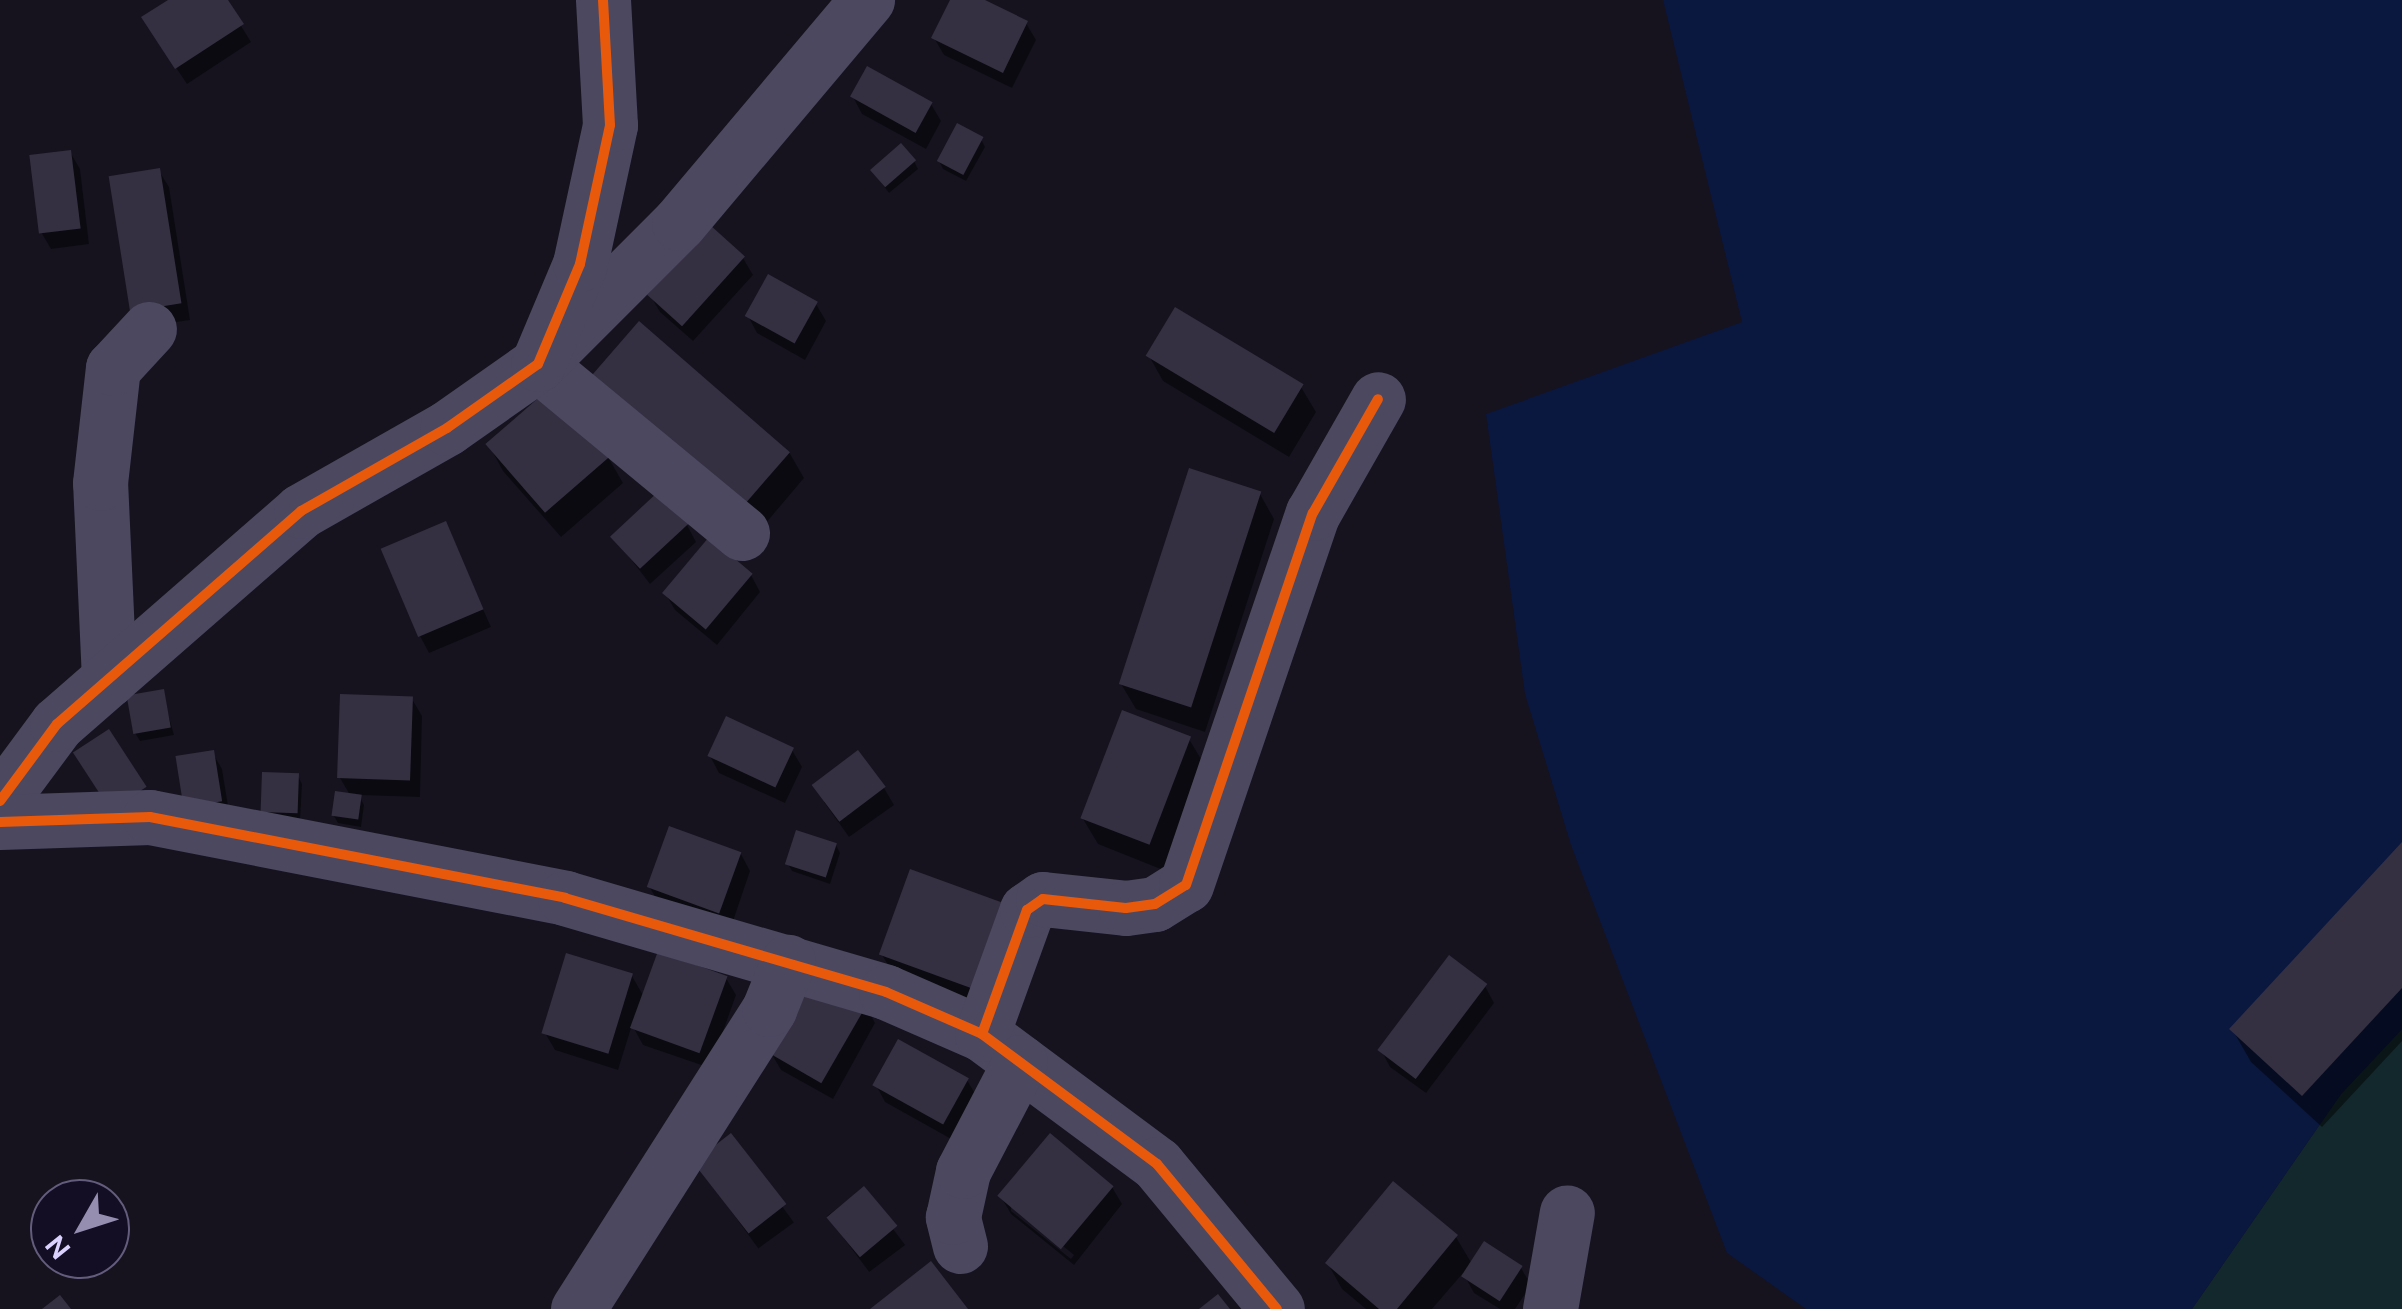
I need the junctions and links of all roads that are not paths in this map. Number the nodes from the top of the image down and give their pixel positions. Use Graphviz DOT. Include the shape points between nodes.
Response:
graph roads {
  1 [pos="603,0"];
  2 [pos="867,0"];
  3 [pos="149,329"];
  4 [pos="538,364"];
  5 [pos="1378,399"];
  6 [pos="742,533"];
  7 [pos="109,678"];
  8 [pos="0,801"];
  9 [pos="0,822"];
  10 [pos="788,962"];
  11 [pos="1001,1048"];
  12 [pos="1568,1212"];
  13 [pos="960,1246"];
  14 [pos="578,1309"];
  15 [pos="1277,1309"];
  16 [pos="1550,1309"];
  1 -- 4 [label="street" via="610,125 580,264"];
  2 -- 4 [label="street" via="679,222"];
  3 -- 7 [label="street" via="113,368 104,444"];
  4 -- 6 [label="street"];
  4 -- 7 [label="street" via="447,428 301,511"];
  5 -- 11 [label="street" via="1314,513 1186,885 1154,904 1126,908 1042,899 1027,910"];
  7 -- 8 [label="street" via="58,724"];
  9 -- 10 [label="street" via="150,818 565,898"];
  10 -- 11 [label="street" via="886,992"];
  10 -- 14 [label="street" via="769,1009"];
  11 -- 13 [label="street" via="962,1171 953,1217"];
  11 -- 15 [label="street" via="1156,1164"];
  12 -- 16 [label="street"];
}
